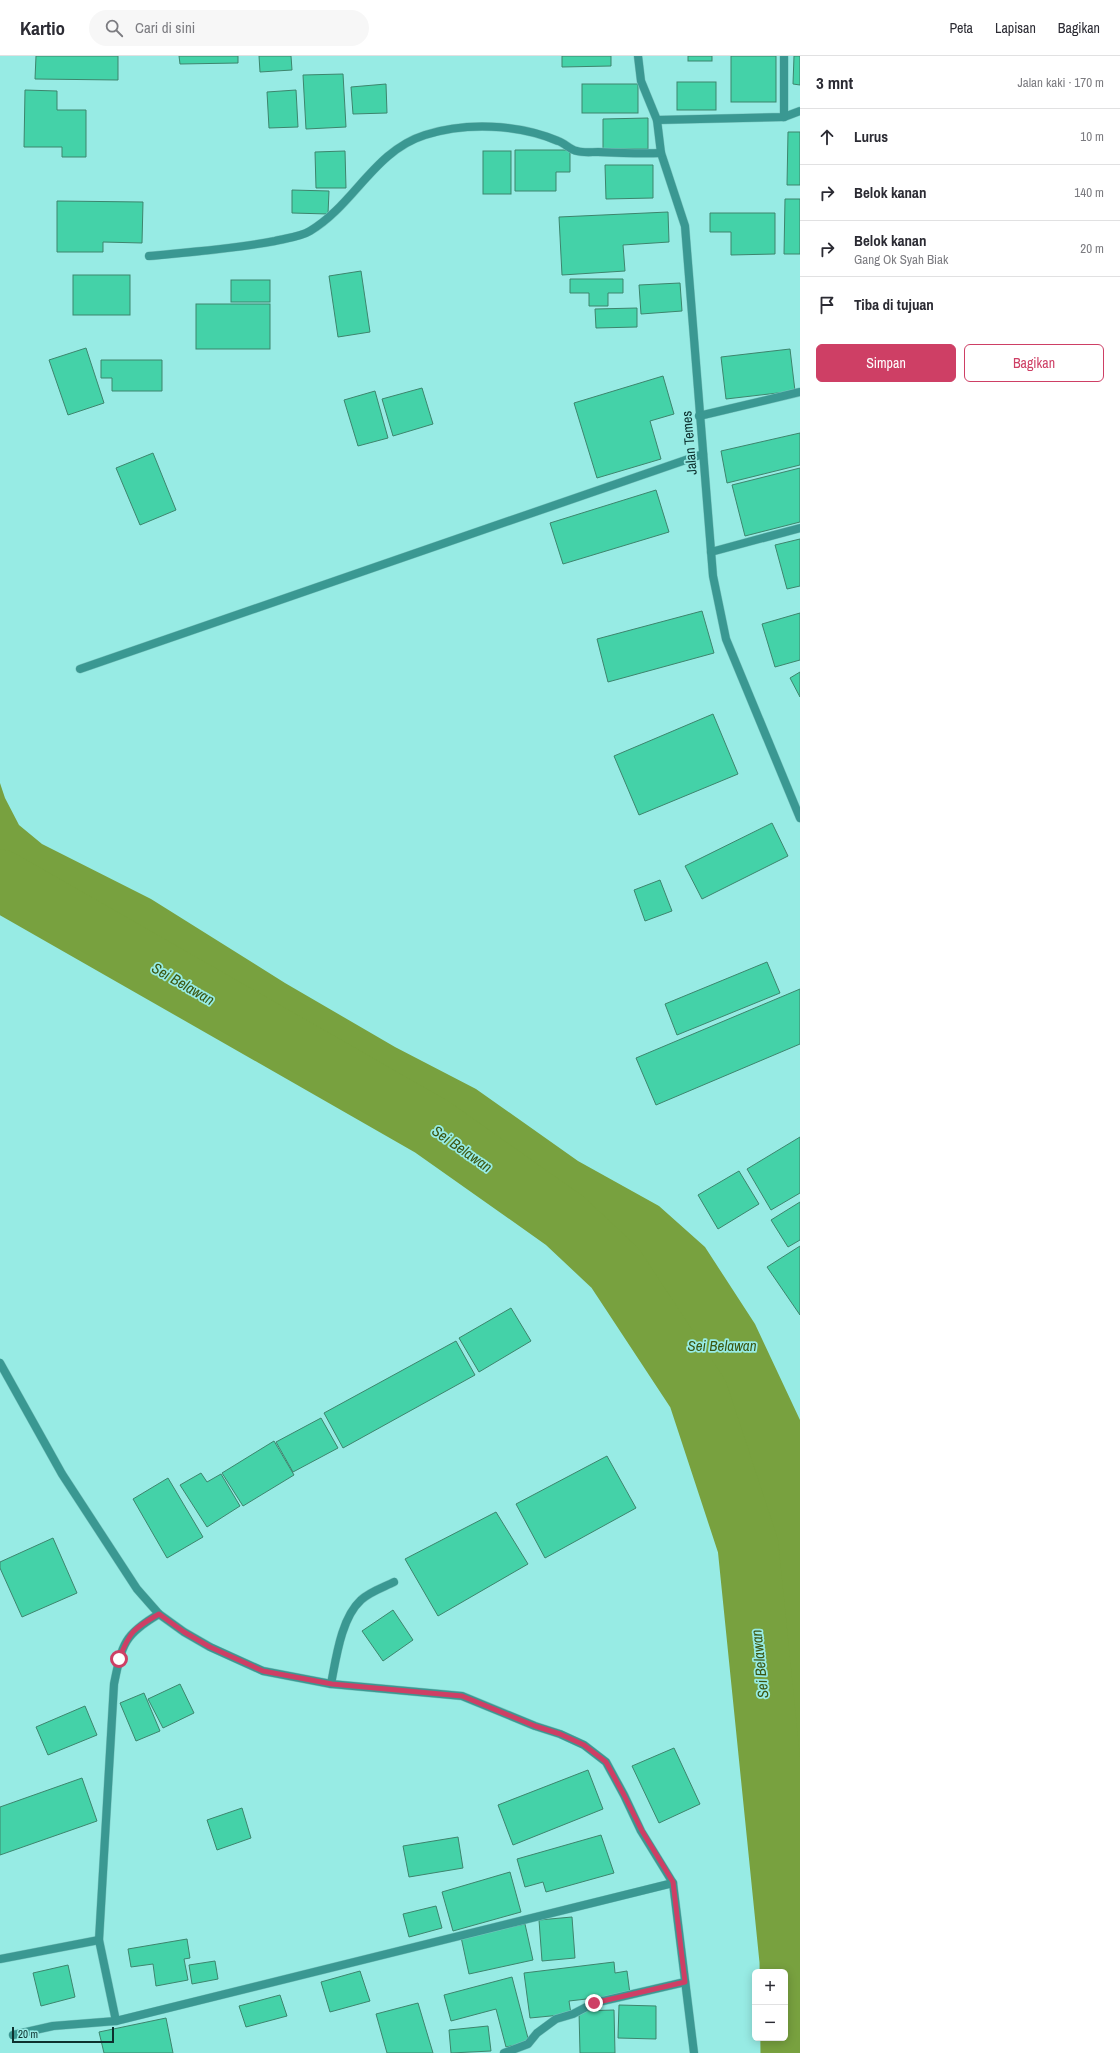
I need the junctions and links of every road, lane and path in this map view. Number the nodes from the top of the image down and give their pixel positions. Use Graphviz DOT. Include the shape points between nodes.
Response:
graph roads {
  1 [pos="638,56"];
  2 [pos="784,56"];
  3 [pos="800,111"];
  4 [pos="784,117"];
  5 [pos="657,120"];
  6 [pos="661,153"];
  7 [pos="149,256"];
  8 [pos="800,392"];
  9 [pos="699,416"];
  10 [pos="703,454"];
  11 [pos="800,528"];
  12 [pos="711,552"];
  13 [pos="80,669"];
  14 [pos="800,818"];
  15 [pos="0,1363"];
  16 [pos="394,1582"];
  17 [pos="159,1614"];
  18 [pos="332,1684"];
  19 [pos="673,1882"];
  20 [pos="99,1940"];
  21 [pos="0,1959"];
  22 [pos="685,1982"];
  23 [pos="116,2021"];
  24 [pos="13,2035"];
  25 [pos="504,2053"];
  26 [pos="694,2053"];
  1 -- 5 [label="street, Jalan Temes" via="641,81"];
  2 -- 4 [label="street"];
  3 -- 4 [label="street"];
  4 -- 5 [label="street"];
  5 -- 6 [label="street, Jalan Temes"];
  6 -- 7 [label="street" via="576,151 559,141 531,132 494,127 460,127 425,135 395,149 367,175 344,204 310,231 254,245"];
  6 -- 9 [label="street, Jalan Temes" via="685,226"];
  8 -- 9 [label="street"];
  9 -- 10 [label="street, Jalan Temes"];
  10 -- 12 [label="street, Jalan Temes"];
  10 -- 13 [label="street"];
  11 -- 12 [label="street"];
  12 -- 14 [label="street, Jalan Temes" via="713,576 726,639"];
  15 -- 17 [label="street" via="62,1474 137,1589"];
  16 -- 18 [label="street" via="361,1599 350,1615 337,1650"];
  17 -- 18 [label="street" via="210,1647 263,1671"];
  17 -- 20 [label="street" via="139,1626 128,1637 119,1659 114,1684"];
  18 -- 19 [label="street" via="462,1696 584,1745 606,1762 642,1831"];
  19 -- 22 [label="street"];
  19 -- 23 [label="street"];
  20 -- 21 [label="street"];
  20 -- 23 [label="street"];
  22 -- 25 [label="street" via="594,2003 556,2019 537,2033 528,2044"];
  22 -- 26 [label="street"];
  23 -- 24 [label="street" via="53,2026"];
}
